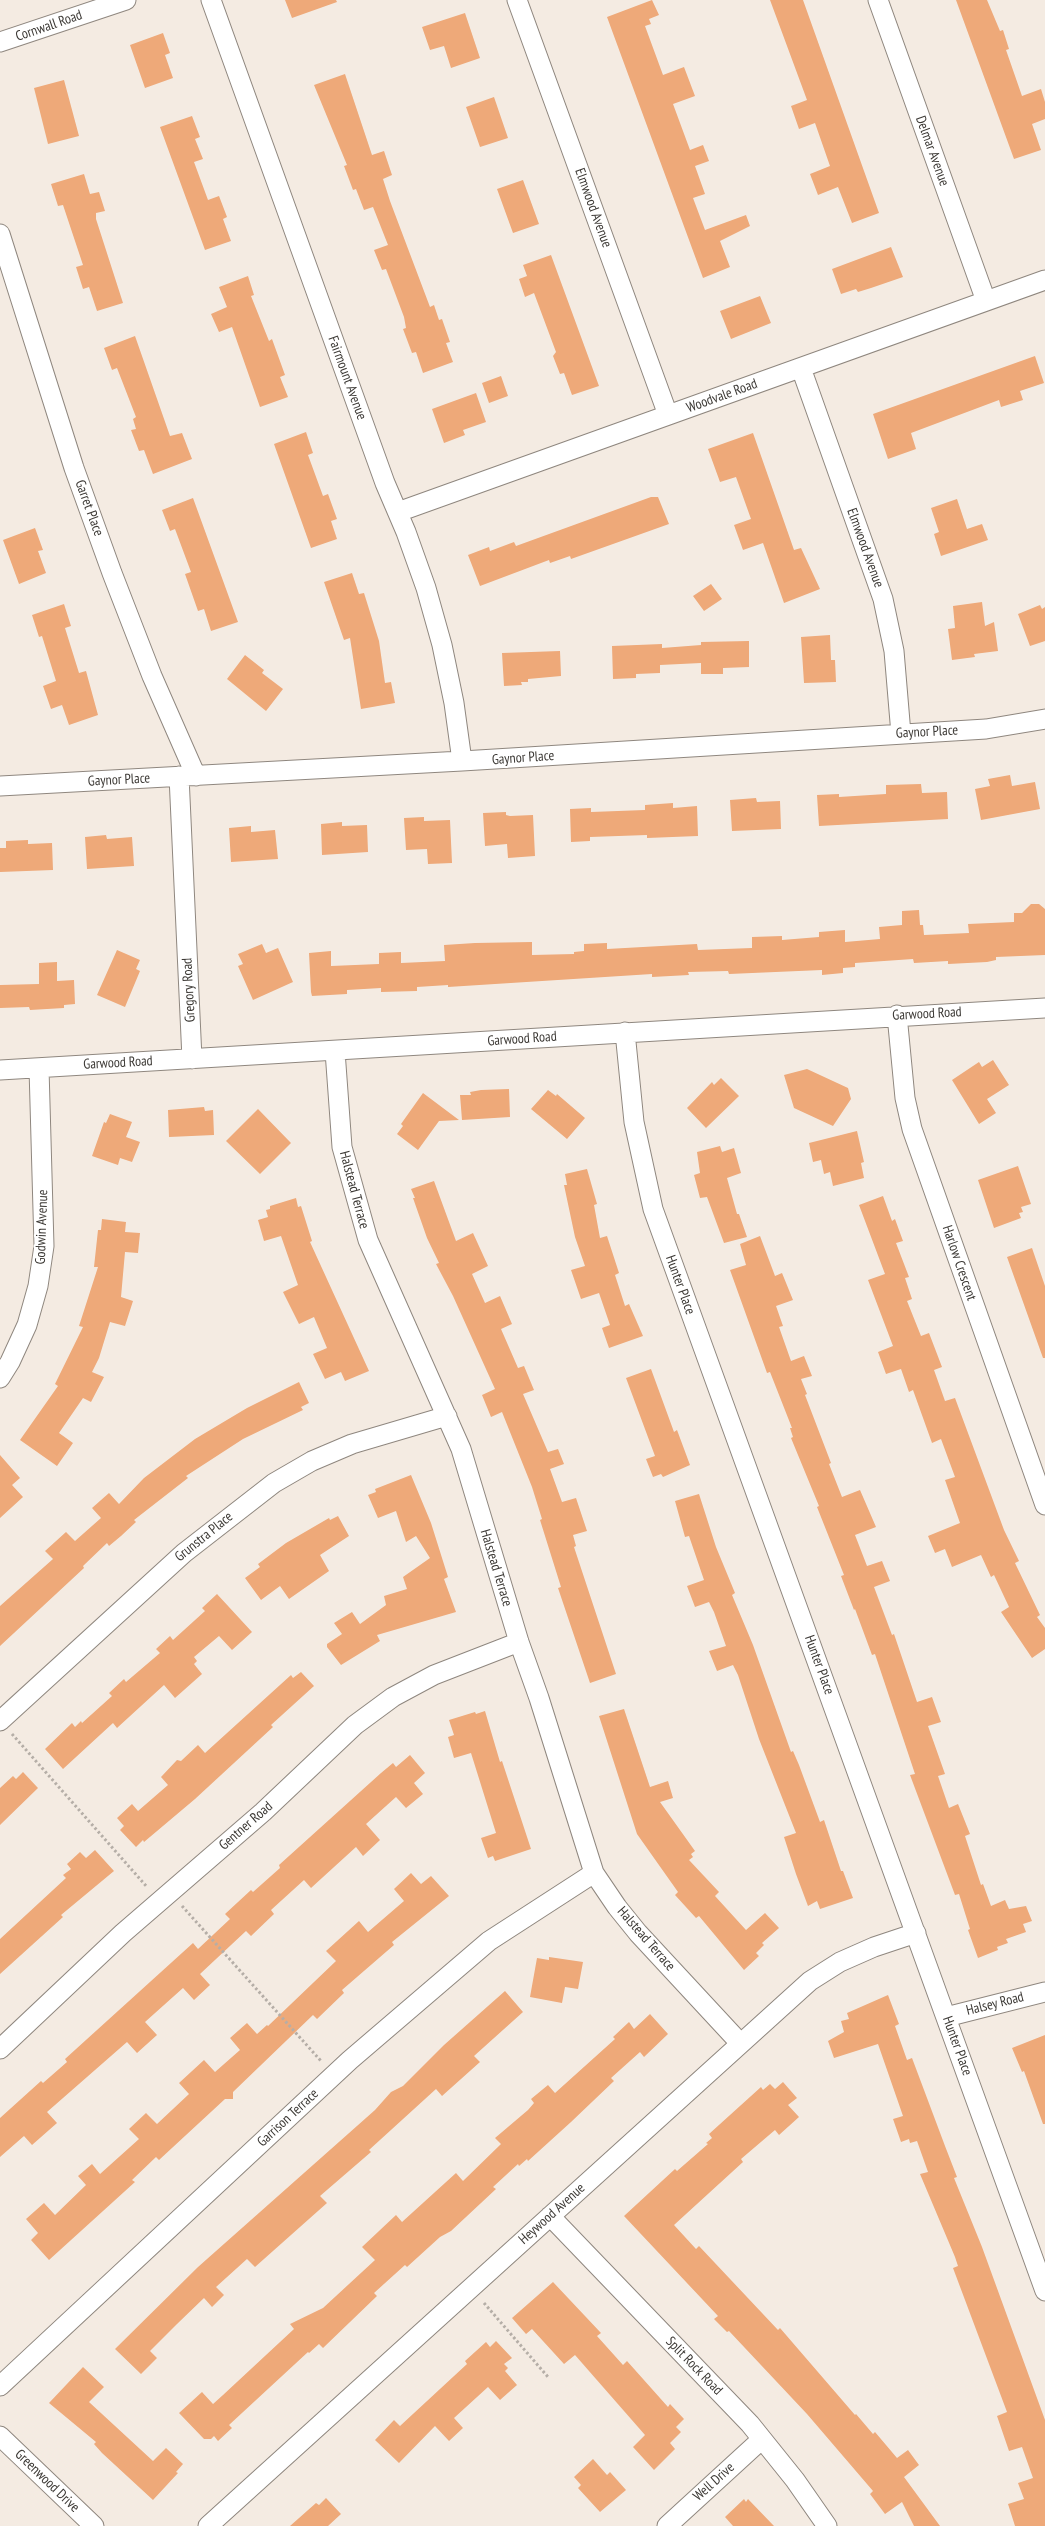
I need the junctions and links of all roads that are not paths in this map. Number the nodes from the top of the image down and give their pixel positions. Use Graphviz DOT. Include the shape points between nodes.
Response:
graph roads {
  1 [pos="126,0"];
  2 [pos="211,0"];
  3 [pos="517,0"];
  4 [pos="878,0"];
  5 [pos="0,42"];
  6 [pos="0,234"];
  7 [pos="1045,280"];
  8 [pos="986,301"];
  9 [pos="801,368"];
  10 [pos="668,415"];
  11 [pos="398,512"];
  12 [pos="1045,719"];
  13 [pos="901,734"];
  14 [pos="462,761"];
  15 [pos="187,776"];
  16 [pos="0,786"];
  17 [pos="186,921"];
  18 [pos="1045,1008"];
  19 [pos="897,1015"];
  20 [pos="625,1032"];
  21 [pos="335,1051"];
  22 [pos="192,1059"];
  23 [pos="40,1068"];
  24 [pos="0,1070"];
  25 [pos="0,1378"];
  26 [pos="447,1416"];
  27 [pos="1045,1505"];
  28 [pos="519,1642"];
  29 [pos="0,1720"];
  30 [pos="594,1873"];
  31 [pos="916,1933"];
  32 [pos="1045,1992"];
  33 [pos="946,2017"];
  34 [pos="740,2043"];
  35 [pos="0,2049"];
  36 [pos="550,2216"];
  37 [pos="1045,2291"];
  38 [pos="0,2386"];
  39 [pos="0,2436"];
  40 [pos="762,2439"];
  41 [pos="94,2526"];
  42 [pos="208,2526"];
  43 [pos="667,2526"];
  44 [pos="827,2526"];
  1 -- 5 [label="street, Cornwall Road"];
  2 -- 11 [label="street, Fairmount Avenue"];
  3 -- 10 [label="street, Elmwood Avenue"];
  4 -- 8 [label="street, Delmar Avenue"];
  6 -- 15 [label="street, Garret Place" via="74,468"];
  7 -- 8 [label="street, Woodvale Road"];
  8 -- 9 [label="street, Woodvale Road"];
  9 -- 10 [label="street, Woodvale Road"];
  9 -- 13 [label="street, Elmwood Avenue" via="883,598 894,651"];
  10 -- 11 [label="street, Woodvale Road"];
  11 -- 14 [label="street, Fairmount Avenue" via="426,588 442,645"];
  12 -- 13 [label="street, Gaynor Place" via="1004,727"];
  13 -- 14 [label="street, Gaynor Place"];
  14 -- 15 [label="street, Gaynor Place"];
  15 -- 16 [label="street, Gaynor Place"];
  15 -- 17 [label="street, Garret Place"];
  17 -- 22 [label="street, Gregory Road"];
  18 -- 19 [label="street, Garwood Road"];
  19 -- 20 [label="street, Garwood Road"];
  19 -- 27 [label="street, Harlow Crescent" via="905,1098 912,1130"];
  20 -- 21 [label="street, Garwood Road"];
  20 -- 31 [label="street, Hunter Place" via="634,1122 653,1208"];
  21 -- 22 [label="street, Garwood Road"];
  21 -- 26 [label="street, Halstead Terrace" via="342,1147 365,1231"];
  22 -- 23 [label="street, Garwood Road"];
  23 -- 24 [label="street, Garwood Road"];
  23 -- 25 [label="street, Godwin Avenue" via="44,1246 38,1286 27,1325"];
  26 -- 28 [label="street, Halstead Terrace" via="461,1449"];
  26 -- 29 [label="street, Grunstra Place" via="352,1444 274,1482 184,1552"];
  28 -- 30 [label="street, Halstead Terrace"];
  28 -- 35 [label="street, Gentner Road" via="434,1674 393,1697 355,1725 264,1812 166,1896"];
  30 -- 34 [label="street, Halstead Terrace" via="638,1932"];
  30 -- 38 [label="street, Garrison Terrace" via="489,1941 335,2075"];
  31 -- 33 [label="street, Hunter Place"];
  31 -- 34 [label="street, Heywood Avenue" via="840,1962 810,1981"];
  32 -- 33 [label="street, Halsey Road"];
  33 -- 37 [label="street, Hunter Place"];
  34 -- 36 [label="street, Heywood Avenue"];
  36 -- 40 [label="street, Split Rock Road"];
  36 -- 42 [label="street, Heywood Avenue"];
  39 -- 41 [label="street, Greenwood Drive"];
  40 -- 43 [label="street, Well Drive"];
  40 -- 44 [label="street, Split Rock Road"];
}
